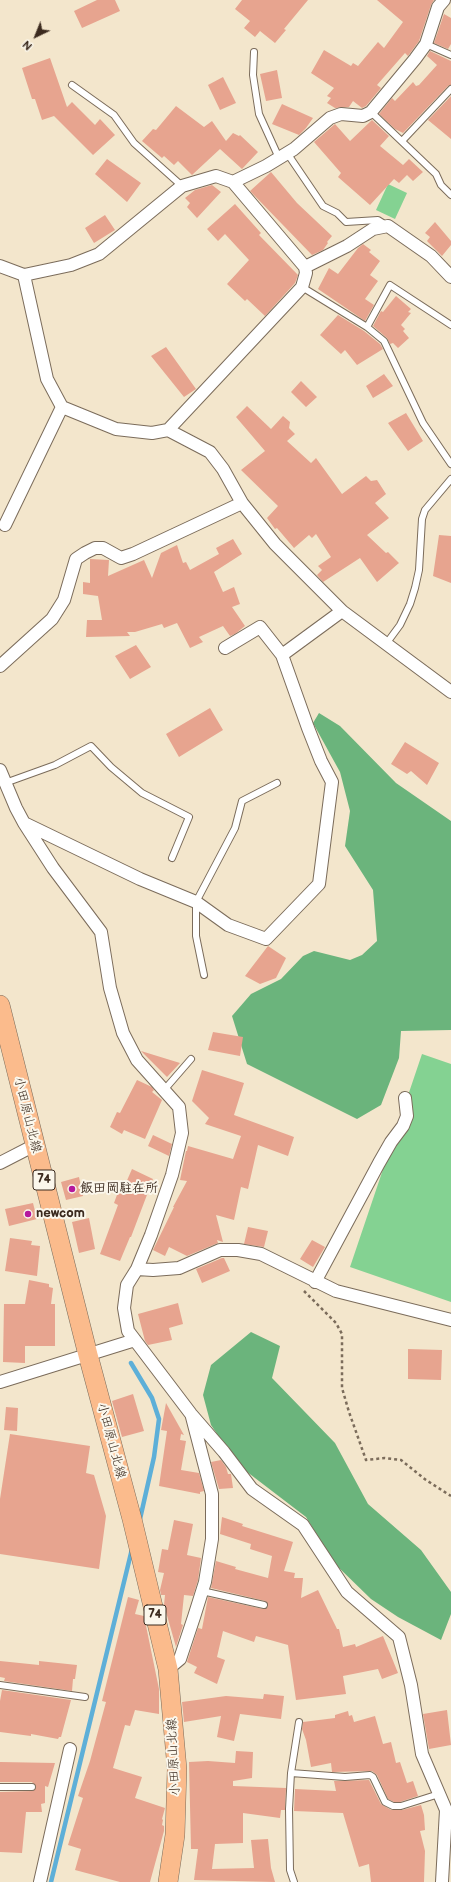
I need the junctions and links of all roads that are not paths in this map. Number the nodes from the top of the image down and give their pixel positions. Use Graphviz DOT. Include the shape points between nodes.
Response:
graph roads {
  1 [pos="444,0"];
  2 [pos="426,44"];
  3 [pos="254,52"];
  4 [pos="451,55"];
  5 [pos="72,85"];
  6 [pos="451,89"];
  7 [pos="371,112"];
  8 [pos="402,141"];
  9 [pos="283,156"];
  10 [pos="233,182"];
  11 [pos="182,186"];
  12 [pos="451,195"];
  13 [pos="388,226"];
  14 [pos="0,266"];
  15 [pos="306,267"];
  16 [pos="24,275"];
  17 [pos="451,277"];
  18 [pos="302,287"];
  19 [pos="451,325"];
  20 [pos="367,327"];
  21 [pos="62,407"];
  22 [pos="168,430"];
  23 [pos="451,464"];
  24 [pos="451,479"];
  25 [pos="242,503"];
  26 [pos="5,525"];
  27 [pos="342,611"];
  28 [pos="386,644"];
  29 [pos="225,648"];
  30 [pos="282,655"];
  31 [pos="0,666"];
  32 [pos="451,692"];
  33 [pos="0,770"];
  34 [pos="5,783"];
  35 [pos="277,783"];
  36 [pos="24,823"];
  37 [pos="172,858"];
  38 [pos="196,902"];
  39 [pos="204,975"];
  40 [pos="0,1005"];
  41 [pos="191,1058"];
  42 [pos="164,1089"];
  43 [pos="405,1098"];
  44 [pos="35,1145"];
  45 [pos="0,1163"];
  46 [pos="137,1269"];
  47 [pos="315,1282"];
  48 [pos="451,1320"];
  49 [pos="135,1340"];
  50 [pos="88,1355"];
  51 [pos="0,1382"];
  52 [pos="191,1414"];
  53 [pos="202,1591"];
  54 [pos="264,1605"];
  55 [pos="168,1669"];
  56 [pos="0,1685"];
  57 [pos="85,1697"];
  58 [pos="299,1722"];
  59 [pos="70,1748"];
  60 [pos="291,1773"];
  61 [pos="32,1786"];
  62 [pos="0,1787"];
  63 [pos="439,1794"];
  64 [pos="448,1809"];
  65 [pos="40,1882"];
  66 [pos="168,1882"];
  67 [pos="294,1882"];
  68 [pos="442,1882"];
  1 -- 2 [label="street" via="438,7"];
  2 -- 4 [label="lane"];
  2 -- 7 [label="street"];
  3 -- 9 [label="lane" via="253,75 259,114"];
  5 -- 11 [label="lane" via="114,115 134,143"];
  6 -- 8 [label="lane"];
  7 -- 8 [label="lane"];
  7 -- 9 [label="street" via="363,116 341,114 330,118"];
  8 -- 12 [label="lane" via="436,174 441,185"];
  9 -- 10 [label="street"];
  9 -- 13 [label="lane" via="323,206 337,212 346,222 378,220"];
  10 -- 11 [label="street" via="216,176"];
  10 -- 15 [label="street"];
  11 -- 16 [label="street" via="99,254 71,265"];
  13 -- 15 [label="street" via="373,229"];
  13 -- 17 [label="street" via="431,256"];
  14 -- 16 [label="street"];
  15 -- 18 [label="street"];
  16 -- 21 [label="street" via="47,379"];
  18 -- 20 [label="lane"];
  18 -- 22 [label="street"];
  19 -- 20 [label="lane" via="390,285"];
  20 -- 23 [label="lane" via="384,341 423,423"];
  21 -- 22 [label="street" via="116,429 152,433"];
  21 -- 26 [label="street"];
  22 -- 25 [label="street" via="210,452"];
  24 -- 28 [label="lane" via="425,510 415,588 400,625"];
  25 -- 27 [label="street" via="275,544"];
  25 -- 31 [label="street" via="133,554 121,558 103,548 95,548 76,559 64,600 52,619"];
  27 -- 28 [label="street"];
  27 -- 30 [label="street"];
  28 -- 32 [label="street"];
  29 -- 30 [label="street" via="260,627"];
  30 -- 38 [label="street" via="308,728 332,782 319,884 266,940 228,925"];
  33 -- 34 [label="street"];
  34 -- 36 [label="street"];
  34 -- 37 [label="lane" via="55,765 91,746 142,793 189,817"];
  35 -- 38 [label="lane" via="242,801 235,828"];
  36 -- 38 [label="street" via="140,879"];
  36 -- 42 [label="street" via="53,868 101,932 110,988 123,1032 137,1060"];
  38 -- 39 [label="lane" via="196,936"];
  40 -- 44 [label="main road, 小田原山北線 / 74"];
  41 -- 42 [label="lane"];
  42 -- 46 [label="street" via="178,1107 182,1133 172,1175"];
  43 -- 47 [label="street" via="404,1126 379,1163"];
  44 -- 45 [label="street"];
  44 -- 50 [label="main road, 小田原山北線 / 74"];
  46 -- 47 [label="street" via="179,1268 220,1250 238,1250 261,1254"];
  46 -- 49 [label="street" via="128,1285 124,1308 128,1331"];
  47 -- 48 [label="street" via="336,1291"];
  49 -- 50 [label="street"];
  49 -- 52 [label="street"];
  50 -- 51 [label="street"];
  50 -- 55 [label="main road, 小田原山北線 / 74" via="132,1519"];
  52 -- 53 [label="street" via="212,1494 212,1539"];
  52 -- 63 [label="street" via="252,1489 303,1525 347,1592 399,1637 411,1685 422,1754"];
  53 -- 54 [label="lane"];
  53 -- 55 [label="street" via="180,1659"];
  55 -- 66 [label="main road, 小田原山北線 / 74" via="177,1769 175,1835"];
  56 -- 57 [label="lane"];
  58 -- 60 [label="lane"];
  59 -- 65 [label="street"];
  60 -- 63 [label="lane" via="344,1777 370,1775 385,1802 393,1806 401,1806"];
  60 -- 67 [label="lane" via="290,1870"];
  61 -- 62 [label="lane"];
  63 -- 64 [label="street"];
  64 -- 68 [label="street"];
}
